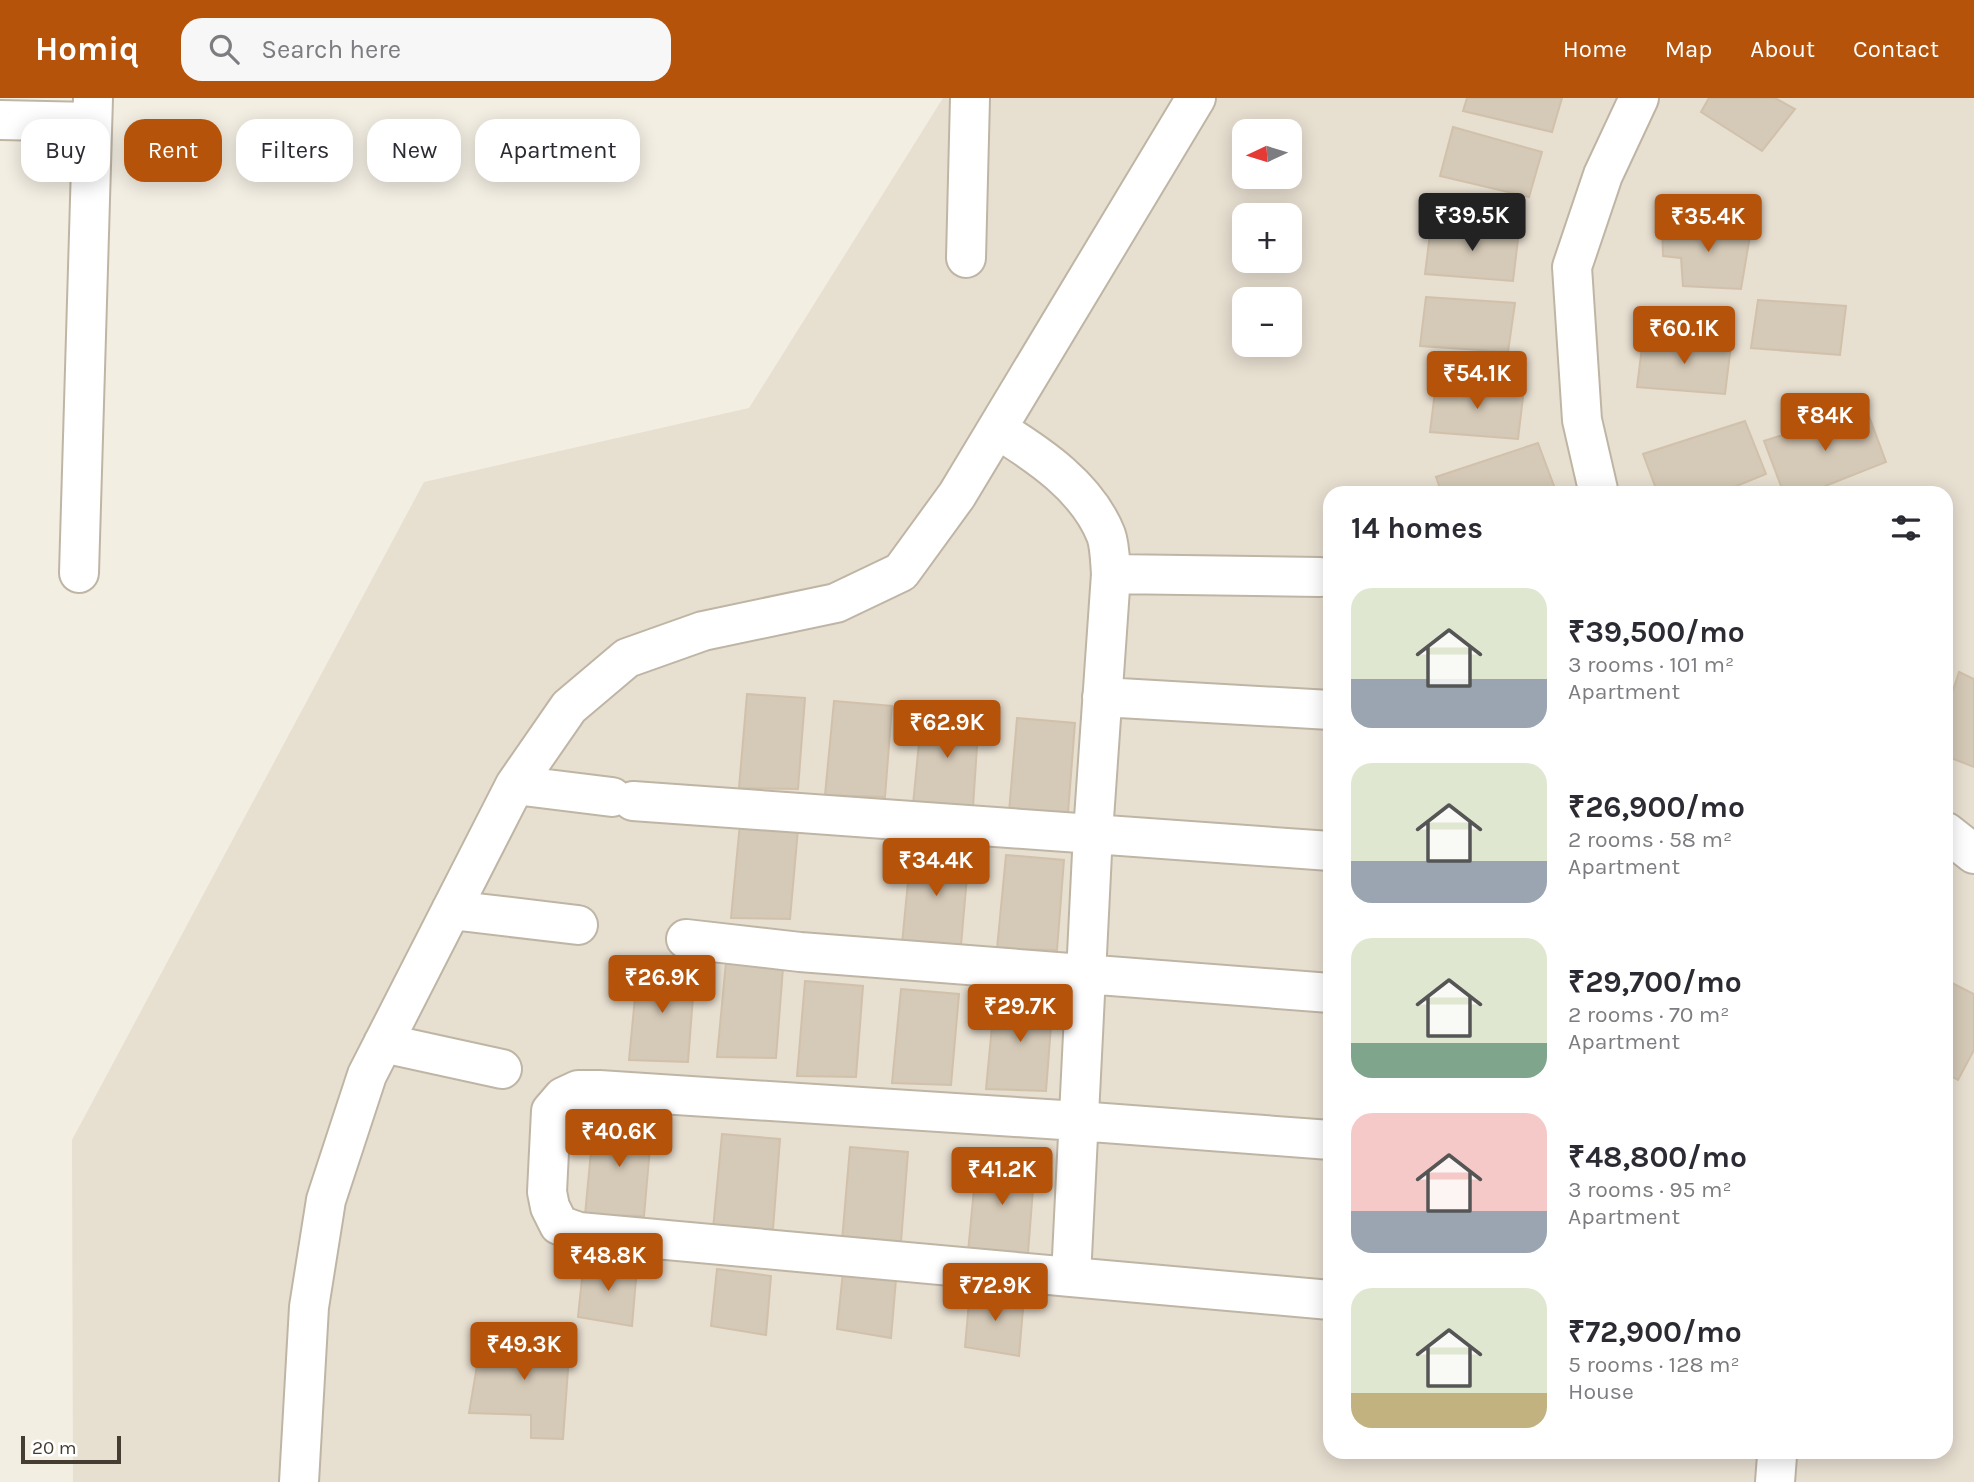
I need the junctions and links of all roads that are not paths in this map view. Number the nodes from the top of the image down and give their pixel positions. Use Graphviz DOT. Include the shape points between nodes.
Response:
graph roads {
  1 [pos="971,98"];
  2 [pos="1196,98"];
  3 [pos="1639,98"];
  4 [pos="92,110"];
  5 [pos="0,120"];
  6 [pos="965,258"];
  7 [pos="997,429"];
  8 [pos="1597,486"];
  9 [pos="79,573"];
  10 [pos="1111,573"];
  11 [pos="1321,577"];
  12 [pos="1102,697"];
  13 [pos="1323,710"];
  14 [pos="515,785"];
  15 [pos="1093,833"];
  16 [pos="1953,838"];
  17 [pos="1323,850"];
  18 [pos="1974,854"];
  19 [pos="451,910"];
  20 [pos="578,925"];
  21 [pos="686,939"];
  22 [pos="1085,972"];
  23 [pos="1323,992"];
  24 [pos="383,1044"];
  25 [pos="502,1069"];
  26 [pos="1078,1121"];
  27 [pos="1323,1139"];
  28 [pos="1071,1277"];
  29 [pos="1323,1299"];
  30 [pos="299,1482"];
  1 -- 6 [label="street"];
  2 -- 7 [label="street"];
  3 -- 8 [label="street" via="1603,175 1572,267 1582,421"];
  4 -- 5 [label="street"];
  4 -- 9 [label="street"];
  7 -- 10 [label="street" via="1039,454 1086,499 1107,536"];
  7 -- 14 [label="street" via="957,495 901,572 836,603 703,631 627,658 569,707"];
  10 -- 11 [label="street"];
  10 -- 12 [label="street"];
  12 -- 13 [label="street"];
  12 -- 15 [label="street"];
  14 -- 15 [label="street" via="622,799"];
  14 -- 19 [label="street"];
  15 -- 17 [label="street"];
  15 -- 22 [label="street"];
  16 -- 18 [label="street"];
  19 -- 20 [label="street"];
  19 -- 24 [label="street"];
  21 -- 22 [label="street" via="800,952"];
  22 -- 23 [label="street"];
  22 -- 26 [label="street"];
  24 -- 25 [label="street"];
  24 -- 30 [label="street" via="367,1075 326,1200 309,1307"];
  26 -- 27 [label="street"];
  26 -- 28 [label="street"];
  26 -- 28 [label="street" via="578,1090 563,1097 551,1111 547,1192 559,1225 579,1232"];
  28 -- 29 [label="street"];
}
